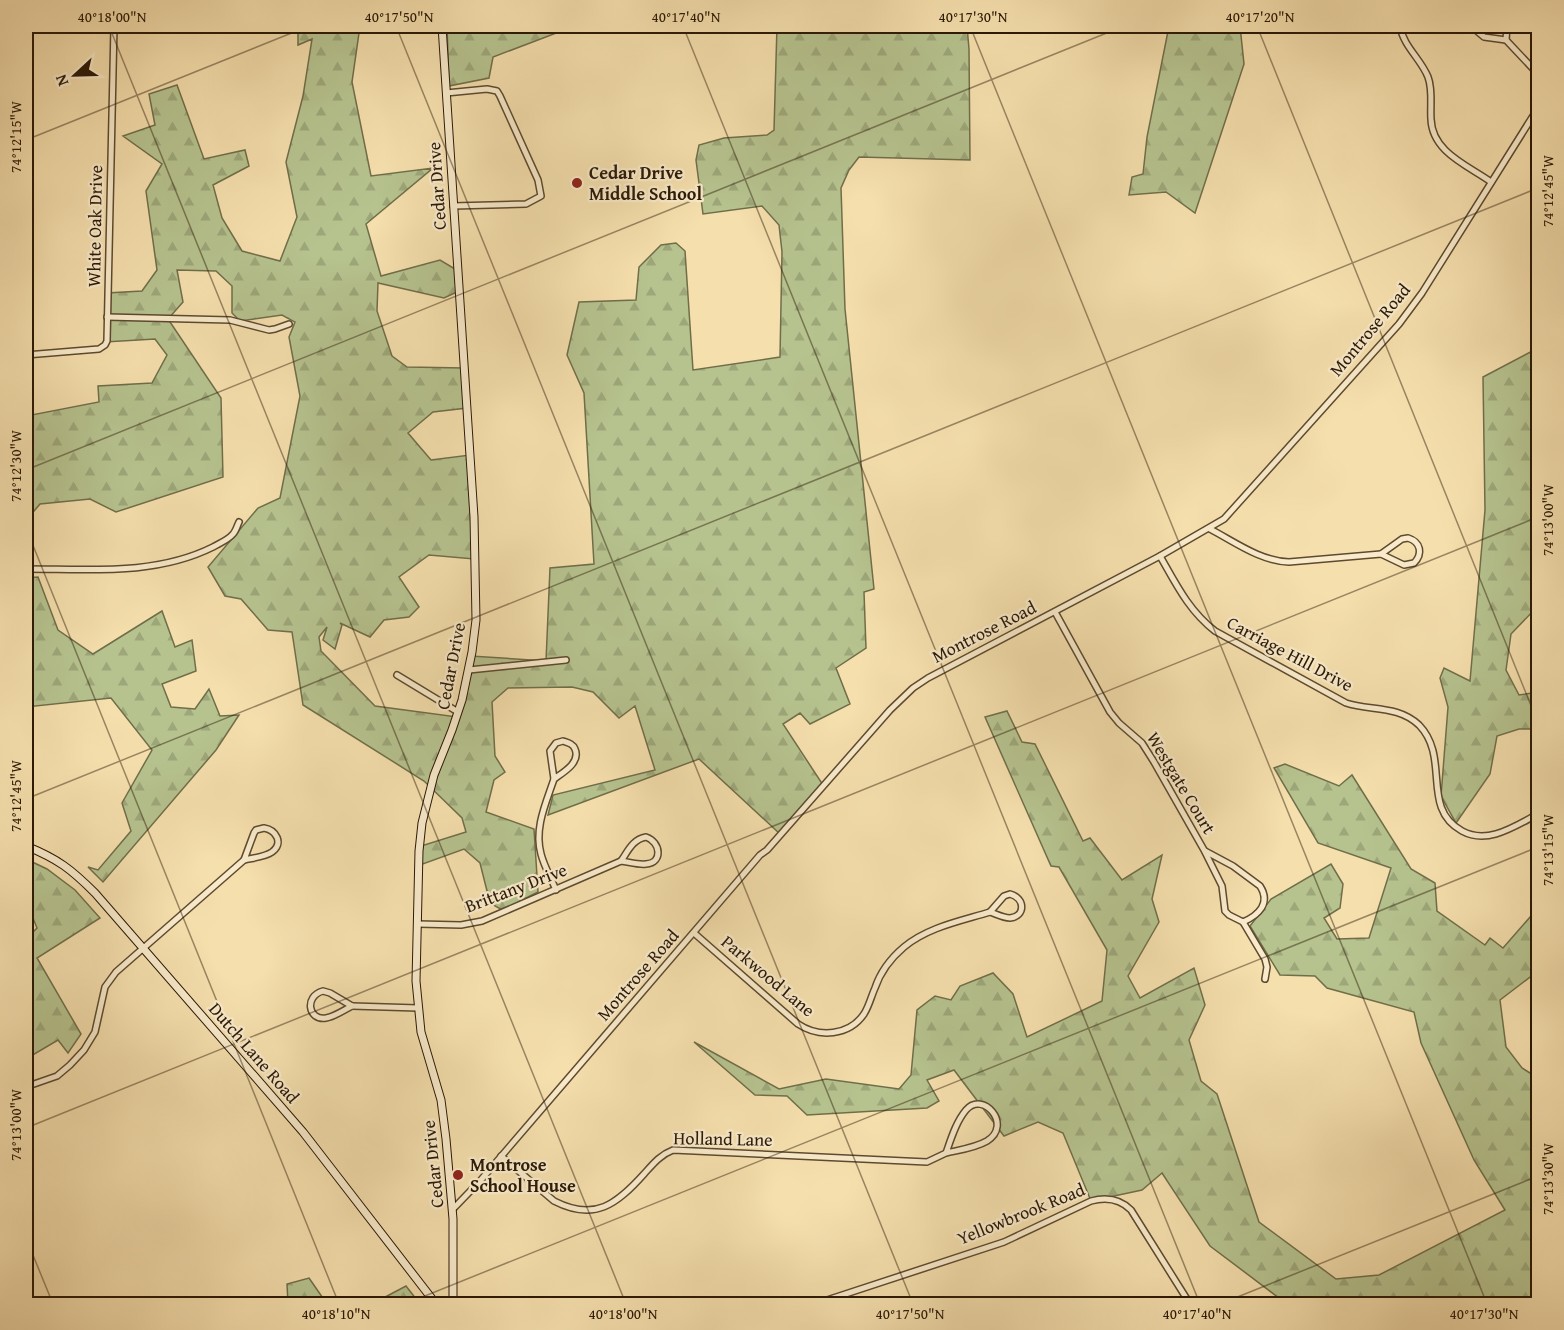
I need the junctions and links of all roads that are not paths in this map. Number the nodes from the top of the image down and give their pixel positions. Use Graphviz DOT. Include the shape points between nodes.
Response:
graph roads {
  1 [pos="114,26"];
  2 [pos="442,26"];
  3 [pos="1400,26"];
  4 [pos="1471,26"];
  5 [pos="1507,26"];
  6 [pos="1506,40"];
  7 [pos="1539,74"];
  8 [pos="446,93"];
  9 [pos="1539,108"];
  10 [pos="1491,182"];
  11 [pos="453,206"];
  12 [pos="107,317"];
  13 [pos="288,324"];
  14 [pos="26,356"];
  15 [pos="239,522"];
  16 [pos="1210,529"];
  17 [pos="1381,554"];
  18 [pos="1160,556"];
  19 [pos="26,569"];
  20 [pos="1055,612"];
  21 [pos="566,660"];
  22 [pos="469,670"];
  23 [pos="397,675"];
  24 [pos="458,712"];
  25 [pos="554,779"];
  26 [pos="1539,814"];
  27 [pos="26,846"];
  28 [pos="1204,850"];
  29 [pos="244,860"];
  30 [pos="621,861"];
  31 [pos="556,890"];
  32 [pos="990,912"];
  33 [pos="1244,922"];
  34 [pos="418,924"];
  35 [pos="694,933"];
  36 [pos="143,948"];
  37 [pos="1265,979"];
  38 [pos="352,1006"];
  39 [pos="418,1008"];
  40 [pos="26,1085"];
  41 [pos="946,1153"];
  42 [pos="501,1156"];
  43 [pos="453,1209"];
  44 [pos="436,1305"];
  45 [pos="453,1305"];
  46 [pos="815,1305"];
  47 [pos="1190,1305"];
  1 -- 12 [label="street, White Oak Drive"];
  2 -- 8 [label="street, Cedar Drive"];
  3 -- 10 [label="street" via="1430,81 1431,126 1437,143"];
  4 -- 6 [label="street" via="1484,37"];
  5 -- 6 [label="street"];
  6 -- 7 [label="street"];
  8 -- 11 [label="street, Cedar Drive"];
  8 -- 11 [label="street" via="496,91 541,196 530,203"];
  9 -- 10 [label="street, Montrose Road"];
  10 -- 16 [label="street, Montrose Road" via="1399,324 1224,519"];
  11 -- 22 [label="street, Cedar Drive" via="475,552 476,620"];
  12 -- 13 [label="street" via="230,320 268,330"];
  12 -- 14 [label="street, White Oak Drive" via="107,341 102,347"];
  15 -- 19 [label="street" via="223,542 165,564 112,569"];
  16 -- 17 [label="street" via="1276,561"];
  16 -- 18 [label="street, Montrose Road"];
  17 -- 17 [label="street" via="1408,538 1420,548 1411,565"];
  18 -- 20 [label="street, Montrose Road"];
  18 -- 26 [label="street, Carriage Hill Drive" via="1186,602 1215,631 1346,703 1398,712 1418,725 1433,750 1441,809 1458,829 1490,836"];
  20 -- 28 [label="street, Westgate Court" via="1110,711 1146,747"];
  20 -- 35 [label="street, Montrose Road" via="928,678 899,700"];
  21 -- 22 [label="street"];
  22 -- 24 [label="street, Cedar Drive"];
  23 -- 24 [label="street"];
  24 -- 34 [label="street, Cedar Drive" via="434,775 422,823"];
  25 -- 25 [label="street" via="550,751 559,742 567,742 574,747 576,759"];
  25 -- 31 [label="street" via="539,836 541,855"];
  27 -- 36 [label="street, Dutch Lane Road" via="69,868"];
  28 -- 33 [label="street, Westgate Court" via="1222,886 1225,911"];
  28 -- 33 [label="street, Westgate Court" via="1233,866 1263,891 1262,909"];
  29 -- 29 [label="street" via="256,831 266,828 274,832 278,843 273,852"];
  29 -- 36 [label="street"];
  30 -- 30 [label="street, Brittany Drive" via="639,839 650,838 658,847 656,859 648,864"];
  30 -- 31 [label="street, Brittany Drive"];
  31 -- 34 [label="street, Brittany Drive" via="477,923"];
  32 -- 32 [label="street, Parkwood Lane" via="1006,895 1017,896 1021,902 1021,910 1013,917"];
  32 -- 35 [label="street, Parkwood Lane" via="935,929 905,946 882,972 863,1016 847,1029 832,1033 817,1033 798,1024"];
  33 -- 37 [label="street, Westgate Court" via="1265,959"];
  34 -- 39 [label="street, Cedar Drive"];
  35 -- 42 [label="street, Montrose Road"];
  36 -- 40 [label="street" via="105,987 95,1032 84,1050 57,1076"];
  36 -- 44 [label="street, Dutch Lane Road" via="303,1132"];
  38 -- 38 [label="street" via="324,1018 317,1017 310,1006 313,997 323,991"];
  38 -- 39 [label="street"];
  39 -- 43 [label="street, Cedar Drive" via="441,1100"];
  41 -- 41 [label="street, Holland Lane" via="965,1111 976,1105 991,1109 997,1124 991,1138"];
  41 -- 42 [label="street, Holland Lane" via="922,1162 673,1150 656,1159 618,1200 586,1210 554,1201"];
  42 -- 43 [label="street, Montrose Road"];
  43 -- 45 [label="street, Cedar Drive"];
  46 -- 47 [label="street, Yellowbrook Road" via="1004,1242 1091,1201 1106,1198 1131,1210"];
}
